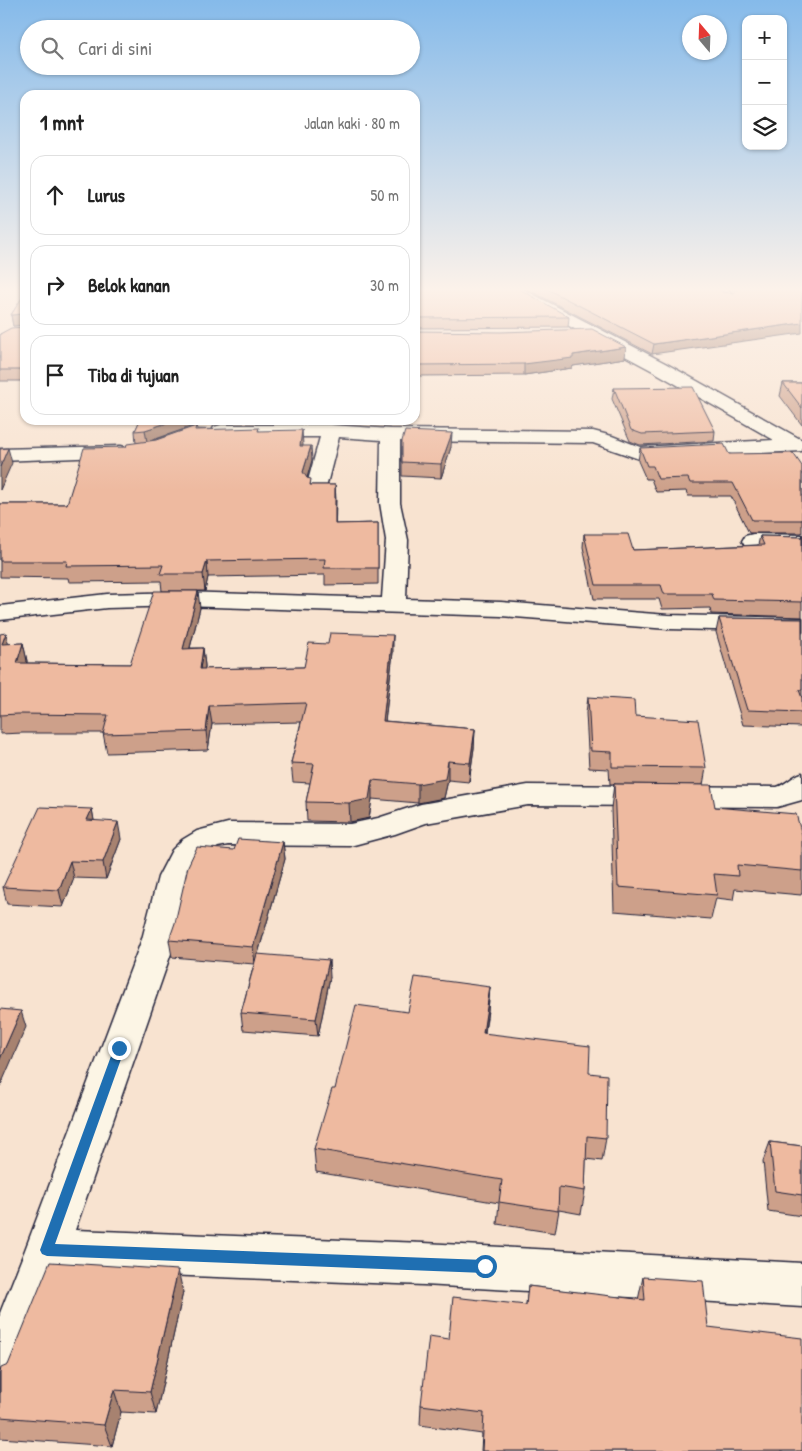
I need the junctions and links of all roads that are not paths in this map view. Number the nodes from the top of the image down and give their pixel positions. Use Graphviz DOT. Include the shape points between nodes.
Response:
graph roads {
  1 [pos="635,355"];
  2 [pos="331,431"];
  3 [pos="202,432"];
  4 [pos="391,435"];
  5 [pos="799,447"];
  6 [pos="141,450"];
  7 [pos="0,455"];
  8 [pos="316,488"];
  9 [pos="752,541"];
  10 [pos="802,542"];
  11 [pos="394,605"];
  12 [pos="0,612"];
  13 [pos="802,625"];
  14 [pos="802,783"];
  15 [pos="47,1250"];
  16 [pos="802,1285"];
  17 [pos="0,1370"];
  1 -- 5 [label="street"];
  2 -- 3 [label="street"];
  2 -- 4 [label="street"];
  2 -- 8 [label="street"];
  4 -- 5 [label="street" via="607,438 639,453"];
  4 -- 11 [label="street" via="390,503 397,540"];
  6 -- 7 [label="street"];
  9 -- 10 [label="street"];
  11 -- 12 [label="street" via="182,598 106,601"];
  11 -- 13 [label="street" via="501,609 668,622"];
  14 -- 15 [label="street" via="793,793 777,797 561,794 505,798 421,814 350,835 228,834 208,839 193,848 183,858 174,877 159,939"];
  15 -- 16 [label="street" via="599,1272"];
  15 -- 17 [label="street"];
}
